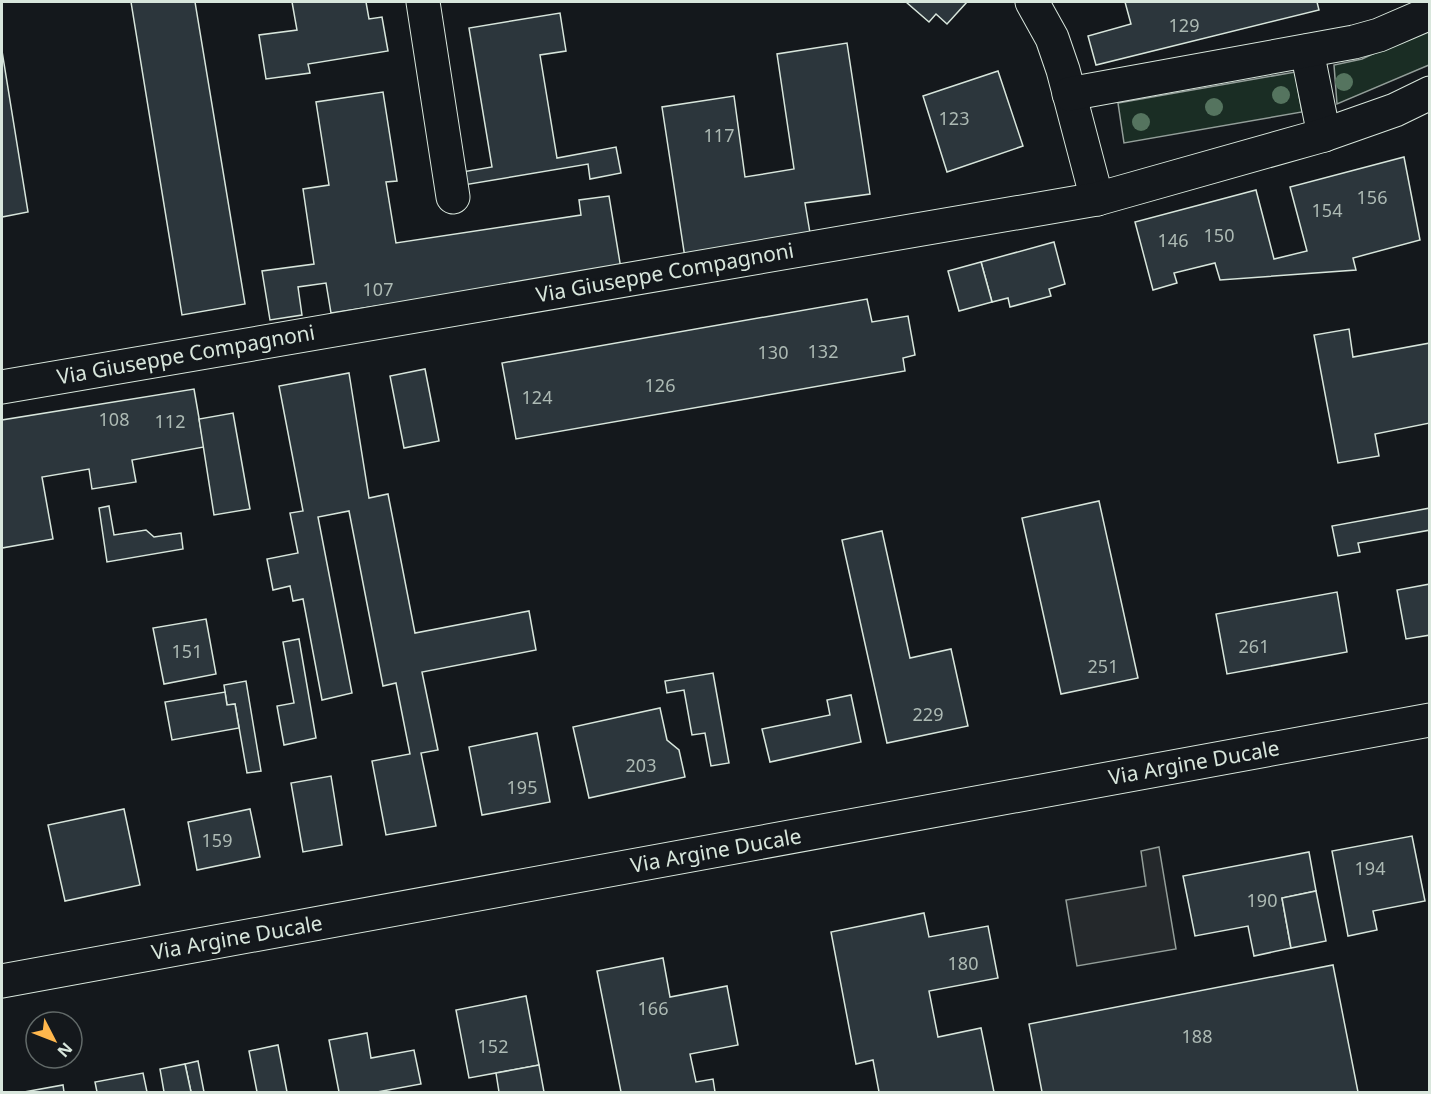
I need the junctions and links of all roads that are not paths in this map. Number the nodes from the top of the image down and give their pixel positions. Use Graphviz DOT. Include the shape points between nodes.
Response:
graph roads {
  1 [pos="423,2"];
  2 [pos="1032,2"];
  3 [pos="1430,13"];
  4 [pos="1307,51"];
  5 [pos="1430,93"];
  6 [pos="1069,94"];
  7 [pos="1324,135"];
  8 [pos="453,197"];
  9 [pos="1097,199"];
  10 [pos="2,387"];
  11 [pos="1430,720"];
  12 [pos="2,981"];
  1 -- 8 [label="street"];
  2 -- 6 [label="street" via="1052,38"];
  3 -- 4 [label="street" via="1379,35"];
  4 -- 6 [label="street"];
  4 -- 7 [label="street"];
  5 -- 7 [label="street, Via Giuseppe Compagnoni"];
  6 -- 9 [label="street"];
  7 -- 9 [label="street, Via Giuseppe Compagnoni"];
  9 -- 10 [label="street, Via Giuseppe Compagnoni"];
  11 -- 12 [label="street, Via Argine Ducale"];
}
